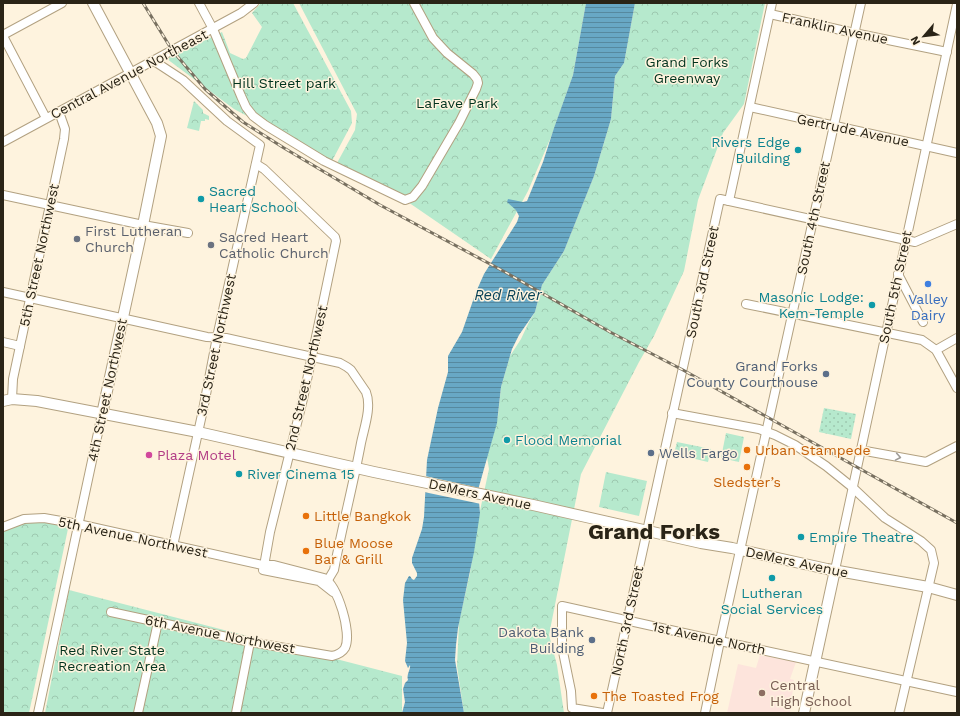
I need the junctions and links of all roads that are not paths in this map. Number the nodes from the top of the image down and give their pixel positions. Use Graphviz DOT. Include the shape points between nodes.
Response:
graph roads {
  1 [pos="62,3"];
  2 [pos="93,3"];
  3 [pos="199,3"];
  4 [pos="254,3"];
  5 [pos="414,3"];
  6 [pos="772,3"];
  7 [pos="860,3"];
  8 [pos="957,4"];
  9 [pos="770,14"];
  10 [pos="213,29"];
  11 [pos="854,33"];
  12 [pos="3,36"];
  13 [pos="947,52"];
  14 [pos="154,61"];
  15 [pos="131,73"];
  16 [pos="750,108"];
  17 [pos="58,112"];
  18 [pos="46,118"];
  19 [pos="833,126"];
  20 [pos="3,142"];
  21 [pos="926,146"];
  22 [pos="957,153"];
  23 [pos="256,164"];
  24 [pos="3,195"];
  25 [pos="729,201"];
  26 [pos="50,205"];
  27 [pos="813,220"];
  28 [pos="957,224"];
  29 [pos="143,225"];
  30 [pos="188,233"];
  31 [pos="906,240"];
  32 [pos="898,274"];
  33 [pos="3,292"];
  34 [pos="30,298"];
  35 [pos="746,304"];
  36 [pos="792,314"];
  37 [pos="122,319"];
  38 [pos="924,322"];
  39 [pos="885,333"];
  40 [pos="217,337"];
  41 [pos="957,338"];
  42 [pos="3,342"];
  43 [pos="20,346"];
  44 [pos="936,350"];
  45 [pos="312,356"];
  46 [pos="957,388"];
  47 [pos="7,400"];
  48 [pos="672,413"];
  49 [pos="102,414"];
  50 [pos="198,432"];
  51 [pos="766,432"];
  52 [pos="957,446"];
  53 [pos="860,450"];
  54 [pos="289,452"];
  55 [pos="356,467"];
  56 [pos="852,486"];
  57 [pos="78,524"];
  58 [pos="3,527"];
  59 [pos="647,530"];
  60 [pos="173,546"];
  61 [pos="740,550"];
  62 [pos="264,568"];
  63 [pos="835,570"];
  64 [pos="328,580"];
  65 [pos="928,587"];
  66 [pos="337,595"];
  67 [pos="957,595"];
  68 [pos="112,612"];
  69 [pos="628,620"];
  70 [pos="158,622"];
  71 [pos="720,641"];
  72 [pos="250,642"];
  73 [pos="814,662"];
  74 [pos="906,681"];
  75 [pos="957,692"];
  76 [pos="38,713"];
  77 [pos="138,713"];
  78 [pos="236,713"];
  79 [pos="603,713"];
  80 [pos="607,713"];
  81 [pos="705,713"];
  82 [pos="804,713"];
  83 [pos="899,713"];
  1 -- 12 [label="street"];
  2 -- 15 [label="main road, 4th Street Northwest"];
  3 -- 10 [label="street"];
  4 -- 10 [label="street, Central Avenue Northeast"];
  5 -- 10 [label="street" via="437,43 477,79 478,83 459,123 422,186 413,197 405,200 324,161 253,116 246,107"];
  6 -- 9 [label="street"];
  7 -- 11 [label="street, South 4th Street"];
  8 -- 13 [label="street, South 5th Street"];
  9 -- 11 [label="street, Franklin Avenue"];
  9 -- 16 [label="street"];
  10 -- 14 [label="street, Central Avenue Northeast"];
  11 -- 13 [label="street, Franklin Avenue"];
  11 -- 19 [label="street, South 4th Street"];
  12 -- 18 [label="street"];
  13 -- 21 [label="street, South 5th Street"];
  14 -- 15 [label="street, Central Avenue Northeast"];
  14 -- 23 [label="street, 3rd Street Northwest" via="183,80 227,121 260,145"];
  15 -- 17 [label="street, Central Avenue Northeast"];
  15 -- 29 [label="main road, 4th Street Northwest" via="161,136"];
  16 -- 19 [label="street, Gertrude Avenue"];
  16 -- 25 [label="street"];
  17 -- 18 [label="street, Central Avenue Northeast"];
  17 -- 26 [label="street, 5th Street Northwest" via="65,133"];
  18 -- 20 [label="street, Central Avenue Northeast"];
  19 -- 21 [label="street, Gertrude Avenue"];
  19 -- 27 [label="street, South 4th Street"];
  21 -- 22 [label="street, Gertrude Avenue"];
  21 -- 31 [label="street, South 5th Street"];
  23 -- 40 [label="street, 3rd Street Northwest"];
  23 -- 45 [label="street, 2nd Street Northwest" via="335,237"];
  24 -- 26 [label="street"];
  25 -- 27 [label="street"];
  25 -- 48 [label="street, South 3rd Street" via="720,199"];
  26 -- 29 [label="street"];
  26 -- 34 [label="street, 5th Street Northwest"];
  27 -- 31 [label="street"];
  27 -- 36 [label="street, South 4th Street"];
  28 -- 31 [label="street" via="915,242"];
  29 -- 30 [label="street"];
  29 -- 37 [label="main road, 4th Street Northwest"];
  31 -- 32 [label="street, South 5th Street"];
  32 -- 38 [label="street"];
  32 -- 39 [label="street, South 5th Street"];
  33 -- 34 [label="street"];
  34 -- 37 [label="street"];
  34 -- 43 [label="street, 5th Street Northwest"];
  35 -- 36 [label="street"];
  36 -- 39 [label="street"];
  36 -- 51 [label="street, South 4th Street"];
  37 -- 40 [label="street"];
  37 -- 49 [label="main road, 4th Street Northwest"];
  39 -- 44 [label="street" via="922,340"];
  39 -- 53 [label="street, South 5th Street"];
  40 -- 45 [label="street"];
  40 -- 50 [label="street, 3rd Street Northwest"];
  41 -- 44 [label="street"];
  42 -- 43 [label="street"];
  43 -- 47 [label="street, 5th Street Northwest"];
  44 -- 46 [label="street"];
  45 -- 54 [label="street, 2nd Street Northwest"];
  45 -- 55 [label="street" via="347,367 368,396"];
  47 -- 49 [label="main road, DeMers Avenue" via="37,401"];
  48 -- 51 [label="street"];
  48 -- 59 [label="street, South 3rd Street"];
  49 -- 50 [label="main road, DeMers Avenue"];
  49 -- 57 [label="street, 4th Street Northwest"];
  50 -- 54 [label="main road, DeMers Avenue"];
  50 -- 60 [label="street, 3rd Street Northwest"];
  51 -- 56 [label="street" via="808,454"];
  51 -- 61 [label="street, South 4th Street"];
  53 -- 52 [label="street, one-way" via="926,462"];
  53 -- 56 [label="street, South 5th Street"];
  54 -- 55 [label="main road, DeMers Avenue"];
  54 -- 62 [label="street, 2nd Street Northwest"];
  55 -- 59 [label="main road, DeMers Avenue"];
  55 -- 64 [label="street" via="334,570"];
  56 -- 63 [label="street, South 5th Street"];
  56 -- 65 [label="street" via="885,518 931,550 934,564"];
  57 -- 58 [label="street, 5th Avenue Northwest" via="34,518"];
  57 -- 60 [label="street, 5th Avenue Northwest"];
  57 -- 76 [label="street, 4th Street Northwest"];
  59 -- 61 [label="main road, DeMers Avenue"];
  59 -- 69 [label="street, North 3rd Street"];
  60 -- 62 [label="street, 5th Avenue Northwest"];
  61 -- 63 [label="main road, DeMers Avenue"];
  61 -- 71 [label="street, South 4th Street"];
  62 -- 64 [label="street" via="274,565"];
  62 -- 66 [label="street" via="319,581"];
  63 -- 65 [label="main road, DeMers Avenue"];
  63 -- 73 [label="main road"];
  64 -- 66 [label="street"];
  65 -- 67 [label="main road, DeMers Avenue"];
  65 -- 74 [label="street"];
  66 -- 72 [label="street, 6th Avenue Northwest" via="344,620 346,643 342,652 328,655"];
  68 -- 70 [label="street, 6th Avenue Northwest"];
  69 -- 71 [label="street, 1st Avenue North"];
  69 -- 79 [label="street, 1st Avenue North" via="562,606 562,647 572,708"];
  69 -- 80 [label="street, North 3rd Street"];
  70 -- 72 [label="street, 6th Avenue Northwest"];
  70 -- 77 [label="street"];
  71 -- 73 [label="street, 1st Avenue North"];
  71 -- 81 [label="street, South 4th Street"];
  72 -- 78 [label="street"];
  73 -- 74 [label="street, 1st Avenue North"];
  73 -- 82 [label="main road"];
  74 -- 75 [label="street, 1st Avenue North"];
  74 -- 83 [label="street"];
}
